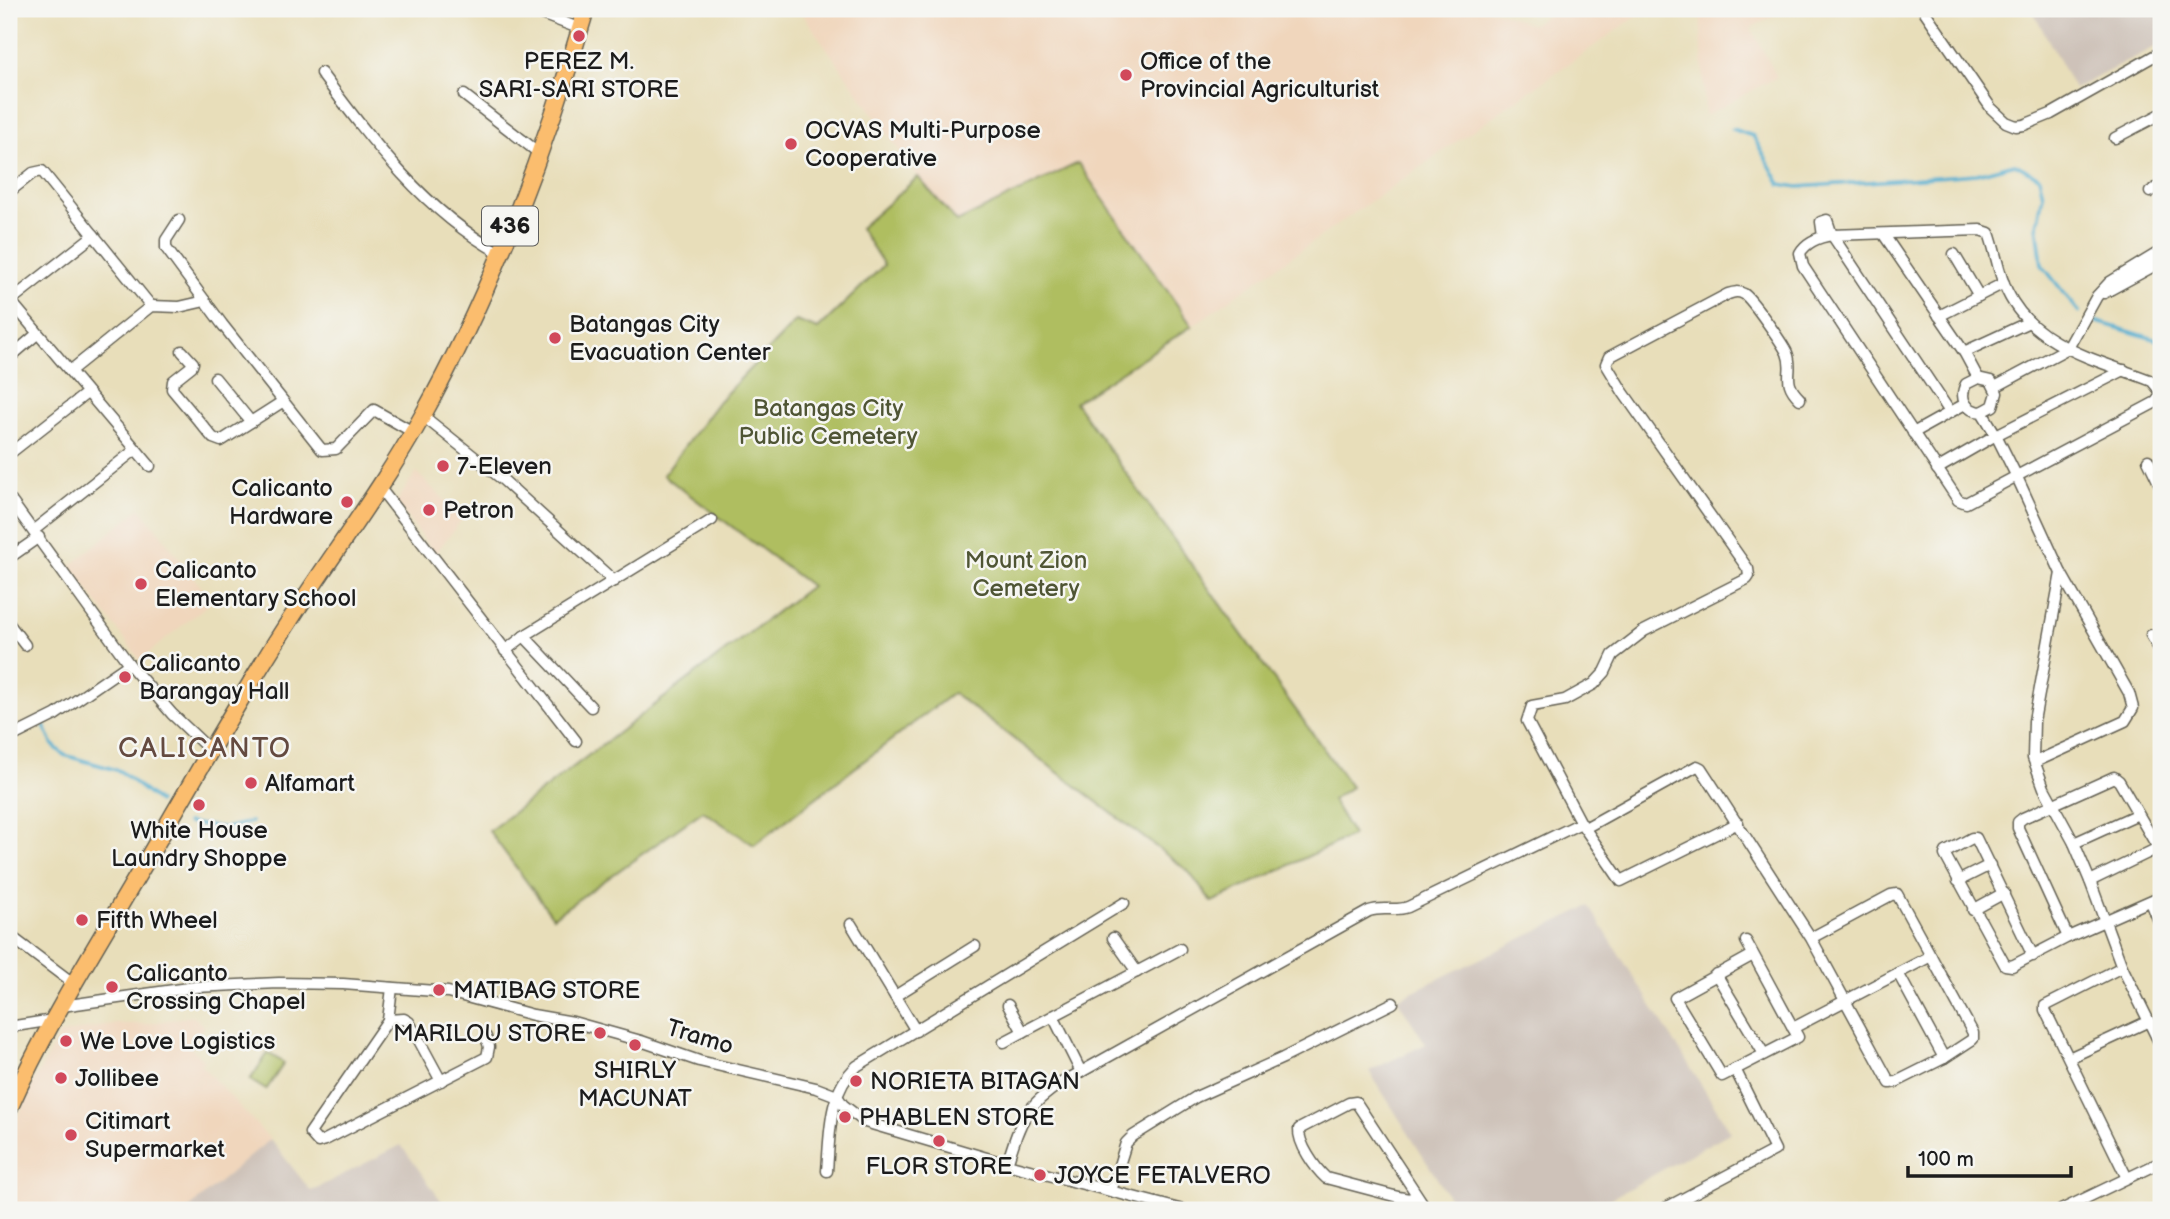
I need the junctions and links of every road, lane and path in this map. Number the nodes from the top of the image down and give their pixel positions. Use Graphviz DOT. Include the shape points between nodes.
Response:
graph roads {
  1 [pos="528,9"];
  2 [pos="586,9"];
  3 [pos="1923,9"];
  4 [pos="581,29"];
  5 [pos="2161,52"];
  6 [pos="321,73"];
  7 [pos="464,95"];
  8 [pos="2161,114"];
  9 [pos="2115,138"];
  10 [pos="539,153"];
  11 [pos="2161,185"];
  12 [pos="9,192"];
  13 [pos="2150,192"];
  14 [pos="179,219"];
  15 [pos="94,235"];
  16 [pos="1884,235"];
  17 [pos="1828,236"];
  18 [pos="2161,251"];
  19 [pos="500,253"];
  20 [pos="1954,254"];
  21 [pos="2161,262"];
  22 [pos="2004,283"];
  23 [pos="1979,296"];
  24 [pos="2097,296"];
  25 [pos="10,300"];
  26 [pos="205,301"];
  27 [pos="151,306"];
  28 [pos="1940,316"];
  29 [pos="2029,322"];
  30 [pos="37,334"];
  31 [pos="2068,348"];
  32 [pos="183,351"];
  33 [pos="1964,352"];
  34 [pos="9,358"];
  35 [pos="2124,370"];
  36 [pos="70,372"];
  37 [pos="215,378"];
  38 [pos="1978,378"];
  39 [pos="1995,387"];
  40 [pos="87,393"];
  41 [pos="1800,399"];
  42 [pos="282,402"];
  43 [pos="1965,404"];
  44 [pos="1950,412"];
  45 [pos="1982,412"];
  46 [pos="423,415"];
  47 [pos="251,422"];
  48 [pos="413,432"];
  49 [pos="1913,433"];
  50 [pos="1996,435"];
  51 [pos="135,450"];
  52 [pos="9,454"];
  53 [pos="2148,460"];
  54 [pos="150,466"];
  55 [pos="1937,469"];
  56 [pos="2017,477"];
  57 [pos="379,486"];
  58 [pos="2161,487"];
  59 [pos="9,498"];
  60 [pos="712,520"];
  61 [pos="36,534"];
  62 [pos="9,558"];
  63 [pos="2061,573"];
  64 [pos="614,581"];
  65 [pos="9,624"];
  66 [pos="2151,635"];
  67 [pos="524,636"];
  68 [pos="25,645"];
  69 [pos="505,651"];
  70 [pos="2161,652"];
  71 [pos="129,664"];
  72 [pos="591,707"];
  73 [pos="9,738"];
  74 [pos="576,741"];
  75 [pos="210,750"];
  76 [pos="2035,762"];
  77 [pos="2053,803"];
  78 [pos="2138,814"];
  79 [pos="1738,823"];
  80 [pos="1583,825"];
  81 [pos="2074,843"];
  82 [pos="2160,851"];
  83 [pos="1990,865"];
  84 [pos="1958,881"];
  85 [pos="2090,881"];
  86 [pos="2004,893"];
  87 [pos="2161,896"];
  88 [pos="2151,902"];
  89 [pos="1124,903"];
  90 [pos="1973,909"];
  91 [pos="2104,921"];
  92 [pos="851,924"];
  93 [pos="2161,926"];
  94 [pos="9,935"];
  95 [pos="1113,937"];
  96 [pos="2068,937"];
  97 [pos="1811,938"];
  98 [pos="1746,941"];
  99 [pos="975,946"];
  100 [pos="1180,949"];
  101 [pos="1753,955"];
  102 [pos="2033,956"];
  103 [pos="1931,957"];
  104 [pos="2123,967"];
  105 [pos="1137,972"];
  106 [pos="1899,973"];
  107 [pos="1716,974"];
  108 [pos="75,984"];
  109 [pos="393,988"];
  110 [pos="895,996"];
  111 [pos="1846,1000"];
  112 [pos="1393,1003"];
  113 [pos="1009,1005"];
  114 [pos="62,1006"];
  115 [pos="1053,1016"];
  116 [pos="53,1020"];
  117 [pos="388,1020"];
  118 [pos="2149,1021"];
  119 [pos="9,1027"];
  120 [pos="1793,1028"];
  121 [pos="916,1031"];
  122 [pos="1023,1032"];
  123 [pos="486,1037"];
  124 [pos="1004,1042"];
  125 [pos="2161,1046"];
  126 [pos="1764,1054"];
  127 [pos="1944,1058"];
  128 [pos="2069,1058"];
  129 [pos="1735,1069"];
  130 [pos="1081,1072"];
  131 [pos="441,1081"];
  132 [pos="837,1096"];
  133 [pos="9,1109"];
  134 [pos="2161,1162"];
  135 [pos="1007,1164"];
  136 [pos="827,1171"];
  137 [pos="2127,1178"];
  138 [pos="1111,1191"];
  139 [pos="1416,1196"];
  140 [pos="1183,1210"];
  141 [pos="1427,1210"];
  142 [pos="1662,1210"];
  143 [pos="2061,1210"];
  1 -- 4 [label="street"];
  2 -- 4 [label="main road, 436"];
  3 -- 5 [label="street" via="1991,108 2016,126 2051,114"];
  4 -- 10 [label="main road, 436"];
  6 -- 19 [label="street" via="412,186 467,234"];
  7 -- 10 [label="street"];
  8 -- 9 [label="street"];
  10 -- 19 [label="main road, 436"];
  11 -- 13 [label="street"];
  12 -- 15 [label="street" via="33,173 42,172"];
  14 -- 26 [label="street" via="166,248"];
  15 -- 25 [label="street"];
  15 -- 27 [label="street"];
  16 -- 17 [label="street"];
  16 -- 22 [label="street" via="1989,233"];
  16 -- 28 [label="street"];
  17 -- 44 [label="street"];
  17 -- 49 [label="street" via="1804,246 1800,260"];
  18 -- 24 [label="street" via="2124,272"];
  19 -- 46 [label="main road, 436"];
  20 -- 23 [label="street"];
  21 -- 24 [label="street"];
  22 -- 23 [label="street"];
  22 -- 29 [label="street"];
  23 -- 28 [label="street"];
  24 -- 31 [label="street"];
  25 -- 30 [label="street"];
  26 -- 27 [label="street" via="179,307"];
  26 -- 42 [label="street"];
  27 -- 36 [label="street"];
  28 -- 33 [label="street"];
  29 -- 31 [label="street"];
  29 -- 33 [label="street"];
  30 -- 34 [label="street"];
  30 -- 36 [label="street"];
  31 -- 35 [label="street"];
  31 -- 39 [label="street"];
  32 -- 47 [label="street" via="192,366 173,381 172,388 213,438 221,441"];
  33 -- 38 [label="street"];
  35 -- 50 [label="street"];
  35 -- 56 [label="street" via="2157,384 2160,397 2156,402"];
  36 -- 40 [label="street"];
  37 -- 47 [label="street"];
  38 -- 39 [label="street"];
  38 -- 43 [label="street" via="1966,384"];
  39 -- 45 [label="street" via="1997,400"];
  40 -- 51 [label="street"];
  40 -- 52 [label="street"];
  41 -- 80 [label="street" via="1788,380 1785,349 1748,297 1736,292 1606,363 1749,576 1644,631 1613,654 1594,684 1565,700 1532,706 1527,721"];
  42 -- 47 [label="street"];
  42 -- 48 [label="street" via="322,450 337,449 374,410"];
  43 -- 44 [label="street"];
  43 -- 45 [label="street"];
  44 -- 49 [label="street"];
  45 -- 50 [label="street"];
  46 -- 48 [label="main road, 436"];
  46 -- 64 [label="street" via="502,479"];
  48 -- 57 [label="main road, 436"];
  49 -- 55 [label="street"];
  50 -- 55 [label="street"];
  50 -- 56 [label="street"];
  51 -- 54 [label="street"];
  51 -- 61 [label="street"];
  53 -- 58 [label="street"];
  55 -- 56 [label="street" via="1966,503"];
  56 -- 63 [label="street"];
  57 -- 69 [label="street"];
  57 -- 75 [label="main road, 436"];
  59 -- 61 [label="street"];
  60 -- 64 [label="street"];
  61 -- 62 [label="street"];
  61 -- 71 [label="street"];
  63 -- 76 [label="street" via="2034,721"];
  63 -- 76 [label="street" via="2133,708 2125,721"];
  64 -- 67 [label="street"];
  65 -- 68 [label="street"];
  66 -- 70 [label="street"];
  67 -- 69 [label="street"];
  67 -- 72 [label="street"];
  69 -- 74 [label="street"];
  71 -- 73 [label="street" via="55,715"];
  71 -- 75 [label="street"];
  75 -- 108 [label="main road, 436"];
  76 -- 77 [label="street"];
  77 -- 78 [label="street" via="2114,777"];
  77 -- 81 [label="street"];
  77 -- 96 [label="street" via="2023,818 2018,828"];
  78 -- 81 [label="street"];
  78 -- 82 [label="street"];
  79 -- 80 [label="street" via="1621,881"];
  79 -- 80 [label="street" via="1697,766"];
  79 -- 97 [label="street"];
  80 -- 130 [label="street" via="1408,907 1369,911"];
  81 -- 85 [label="street"];
  82 -- 85 [label="street"];
  83 -- 84 [label="street"];
  83 -- 84 [label="street" via="1979,841 1972,838 1945,855"];
  83 -- 86 [label="street"];
  84 -- 90 [label="street"];
  85 -- 91 [label="street"];
  86 -- 90 [label="street"];
  86 -- 102 [label="street"];
  87 -- 88 [label="street"];
  88 -- 91 [label="street"];
  88 -- 93 [label="street"];
  89 -- 121 [label="street"];
  90 -- 102 [label="street" via="2006,965"];
  91 -- 96 [label="street"];
  91 -- 104 [label="street"];
  92 -- 110 [label="street"];
  94 -- 108 [label="street"];
  95 -- 105 [label="street"];
  96 -- 102 [label="street"];
  97 -- 103 [label="street" via="1897,894"];
  97 -- 111 [label="street"];
  98 -- 101 [label="street"];
  99 -- 110 [label="street"];
  100 -- 105 [label="street"];
  101 -- 107 [label="street"];
  101 -- 120 [label="street"];
  103 -- 106 [label="street"];
  103 -- 127 [label="street" via="1973,1033 1969,1043"];
  104 -- 118 [label="street"];
  104 -- 128 [label="street" via="2045,1006"];
  105 -- 115 [label="street"];
  106 -- 111 [label="street"];
  106 -- 127 [label="street"];
  107 -- 126 [label="street"];
  107 -- 129 [label="street" via="1675,998 1722,1076"];
  108 -- 114 [label="main road, 436"];
  109 -- 114 [label="street, Tramo" via="305,982 195,986"];
  109 -- 117 [label="street"];
  109 -- 132 [label="street, Tramo" via="448,992 573,1022 699,1061"];
  110 -- 121 [label="street"];
  111 -- 120 [label="street"];
  111 -- 127 [label="street" via="1890,1083"];
  112 -- 138 [label="street" via="1196,1097 1133,1136 1126,1143"];
  113 -- 122 [label="street"];
  114 -- 116 [label="main road, 436"];
  115 -- 122 [label="street"];
  115 -- 130 [label="street"];
  116 -- 119 [label="street"];
  116 -- 133 [label="main road, 436"];
  117 -- 131 [label="street" via="409,1022"];
  117 -- 131 [label="street" via="312,1129 312,1136 318,1142 325,1140"];
  118 -- 125 [label="street"];
  118 -- 128 [label="street"];
  120 -- 126 [label="street" via="1798,1037"];
  121 -- 132 [label="street" via="858,1066"];
  122 -- 124 [label="street"];
  123 -- 131 [label="street" via="487,1057"];
  126 -- 129 [label="street"];
  128 -- 137 [label="street"];
  129 -- 142 [label="street" via="1775,1150"];
  130 -- 135 [label="street" via="1048,1091 1026,1113"];
  132 -- 135 [label="street, Tramo" via="865,1122"];
  132 -- 136 [label="street"];
  134 -- 137 [label="street"];
  135 -- 138 [label="street, Tramo"];
  137 -- 143 [label="street"];
  138 -- 140 [label="street, Tramo"];
  139 -- 139 [label="street" via="1356,1102 1299,1129 1326,1178 1398,1197"];
  139 -- 141 [label="street"];
}
